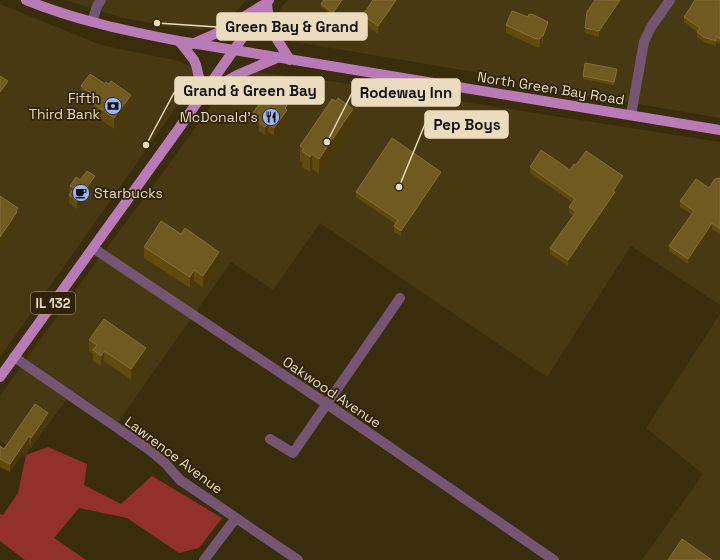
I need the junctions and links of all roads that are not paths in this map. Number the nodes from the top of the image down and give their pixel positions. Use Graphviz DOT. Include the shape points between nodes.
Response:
graph roads {
  1 [pos="26,0"];
  2 [pos="101,0"];
  3 [pos="670,0"];
  4 [pos="268,2"];
  5 [pos="92,22"];
  6 [pos="179,42"];
  7 [pos="192,44"];
  8 [pos="234,51"];
  9 [pos="277,58"];
  10 [pos="290,60"];
  11 [pos="203,94"];
  12 [pos="631,115"];
  13 [pos="720,130"];
  14 [pos="93,248"];
  15 [pos="400,298"];
  16 [pos="14,357"];
  17 [pos="0,377"];
  18 [pos="326,404"];
  19 [pos="270,439"];
  20 [pos="236,518"];
  21 [pos="204,560"];
  22 [pos="298,560"];
  23 [pos="552,560"];
  1 -- 5 [label="main road, North Green Bay Road"];
  2 -- 5 [label="street"];
  3 -- 12 [label="street" via="644,42"];
  4 -- 7 [label="main road" via="217,33"];
  4 -- 8 [label="main road"];
  4 -- 10 [label="main road" via="269,23"];
  5 -- 6 [label="main road, North Green Bay Road"];
  6 -- 7 [label="main road, North Green Bay Road"];
  6 -- 11 [label="main road" via="194,60"];
  7 -- 8 [label="main road, North Green Bay Road"];
  8 -- 9 [label="main road, North Green Bay Road"];
  8 -- 11 [label="main road, IL 132"];
  9 -- 10 [label="main road, North Green Bay Road"];
  9 -- 11 [label="main road" via="237,75"];
  10 -- 12 [label="main road, North Green Bay Road"];
  11 -- 14 [label="main road, IL 132"];
  12 -- 13 [label="main road, North Green Bay Road"];
  14 -- 16 [label="main road, IL 132"];
  14 -- 18 [label="street, Oakwood Avenue"];
  15 -- 18 [label="street"];
  16 -- 17 [label="main road, IL 132"];
  16 -- 20 [label="street, Lawrence Avenue" via="148,449 180,480"];
  18 -- 19 [label="street" via="293,453"];
  18 -- 23 [label="street, Oakwood Avenue"];
  20 -- 21 [label="street"];
  20 -- 22 [label="street, Lawrence Avenue"];
}
